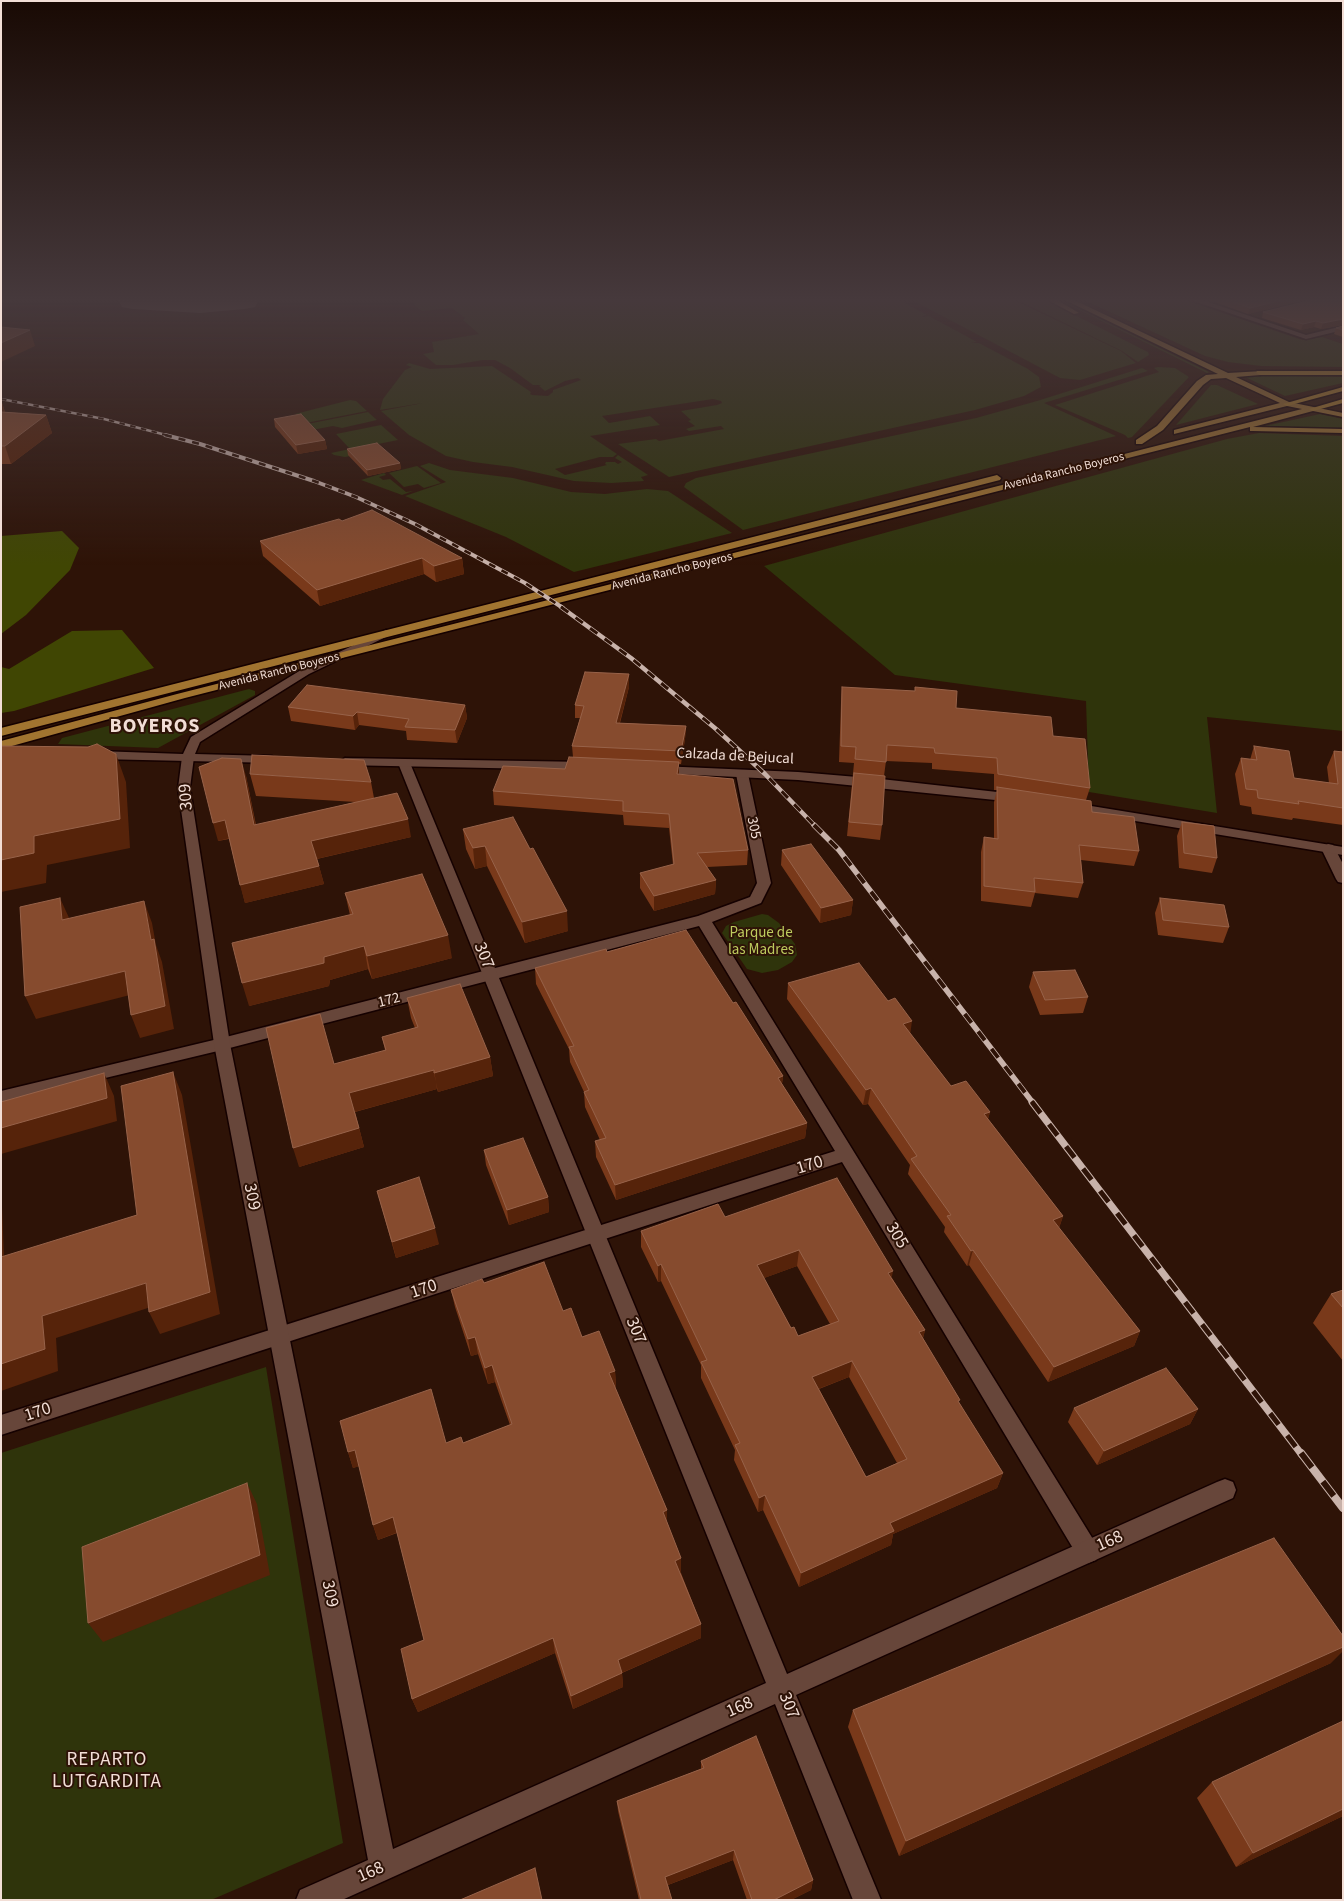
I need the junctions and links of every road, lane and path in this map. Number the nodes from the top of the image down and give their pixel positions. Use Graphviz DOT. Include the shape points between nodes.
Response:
graph roads {
  1 [pos="1195,389"];
  2 [pos="1235,389"];
  3 [pos="1253,389"];
  4 [pos="1343,389"];
  5 [pos="1343,401"];
  6 [pos="1287,404"];
  7 [pos="1274,406"];
  8 [pos="1313,409"];
  9 [pos="1343,415"];
  10 [pos="1232,429"];
  11 [pos="1343,431"];
  12 [pos="1010,475"];
  13 [pos="387,632"];
  14 [pos="339,656"];
  15 [pos="1,732"];
  16 [pos="1,745"];
  17 [pos="1,752"];
  18 [pos="22,754"];
  19 [pos="81,755"];
  20 [pos="188,757"];
  21 [pos="284,760"];
  22 [pos="336,762"];
  23 [pos="404,763"];
  24 [pos="602,766"];
  25 [pos="644,769"];
  26 [pos="742,774"];
  27 [pos="1032,800"];
  28 [pos="1060,805"];
  29 [pos="1328,848"];
  30 [pos="1343,851"];
  31 [pos="1343,878"];
  32 [pos="764,883"];
  33 [pos="703,920"];
  34 [pos="490,975"];
  35 [pos="222,1044"];
  36 [pos="1,1097"];
  37 [pos="847,1154"];
  38 [pos="596,1233"];
  39 [pos="279,1338"];
  40 [pos="1,1425"];
  41 [pos="1225,1490"];
  42 [pos="1088,1552"];
  43 [pos="781,1689"];
  44 [pos="383,1868"];
  45 [pos="310,1900"];
  46 [pos="867,1900"];
  1 -- 7 [label="main road, Avenida Rancho Boyeros" via="1160,428 1135,443"];
  2 -- 7 [label="main road"];
  3 -- 6 [label="main road"];
  4 -- 6 [label="highway, Avenida Rancho Boyeros"];
  5 -- 8 [label="highway, Avenida Rancho Boyeros"];
  6 -- 7 [label="main road, Avenida Rancho Boyeros"];
  6 -- 8 [label="main road"];
  7 -- 8 [label="main road"];
  8 -- 9 [label="main road"];
  8 -- 10 [label="main road, Avenida Rancho Boyeros"];
  10 -- 11 [label="main road"];
  10 -- 14 [label="main road, Avenida Rancho Boyeros"];
  12 -- 13 [label="main road, Avenida Rancho Boyeros"];
  13 -- 14 [label="street, 309"];
  13 -- 15 [label="main road, Avenida Rancho Boyeros"];
  14 -- 16 [label="main road, Avenida Rancho Boyeros"];
  14 -- 20 [label="street, 309" via="283,685 195,740"];
  17 -- 18 [label="street"];
  19 -- 20 [label="street"];
  20 -- 21 [label="street"];
  20 -- 35 [label="street, 309" via="184,788"];
  22 -- 23 [label="street"];
  23 -- 24 [label="street"];
  23 -- 34 [label="street, 307"];
  25 -- 26 [label="street, Calzada de Bejucal"];
  26 -- 27 [label="street, Calzada de Bejucal" via="881,782"];
  26 -- 32 [label="street, 305"];
  28 -- 29 [label="street"];
  29 -- 30 [label="street"];
  29 -- 31 [label="street"];
  32 -- 33 [label="street, 172" via="756,900"];
  33 -- 34 [label="street, 172"];
  33 -- 37 [label="street, 305"];
  34 -- 35 [label="street, 172"];
  34 -- 38 [label="street, 307"];
  35 -- 36 [label="street, 172"];
  35 -- 39 [label="street, 309"];
  37 -- 38 [label="street, 170"];
  37 -- 42 [label="street, 305"];
  38 -- 39 [label="street, 170"];
  38 -- 43 [label="street, 307"];
  39 -- 40 [label="street, 170"];
  39 -- 44 [label="street, 309"];
  41 -- 42 [label="street, 168"];
  42 -- 43 [label="street, 168"];
  43 -- 44 [label="street, 168"];
  43 -- 46 [label="street, 307"];
  44 -- 45 [label="street, 168"];
}
